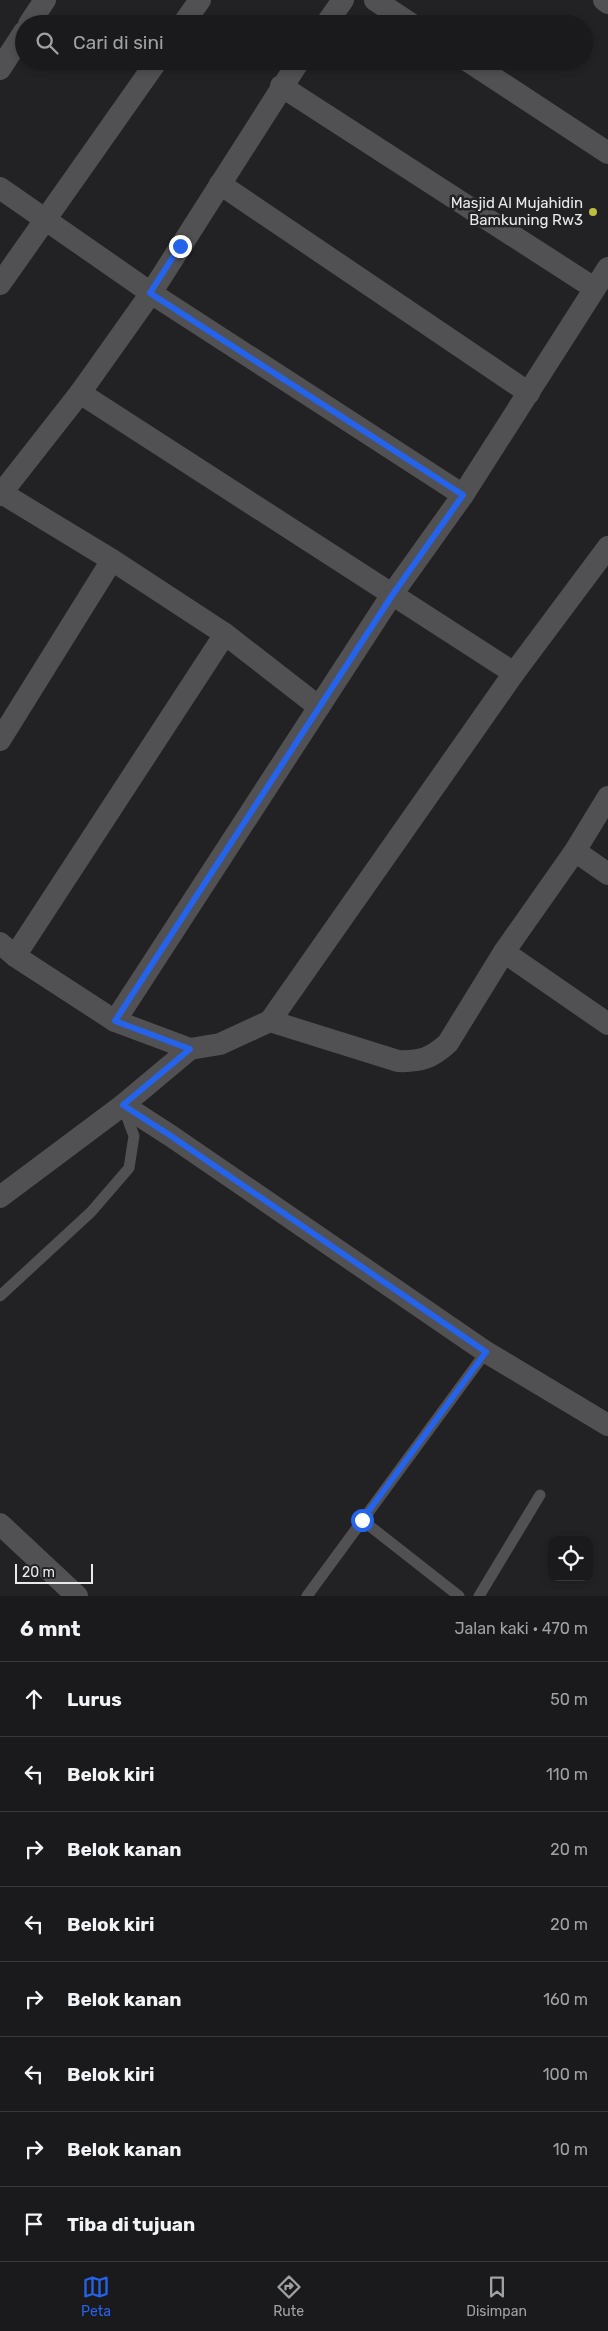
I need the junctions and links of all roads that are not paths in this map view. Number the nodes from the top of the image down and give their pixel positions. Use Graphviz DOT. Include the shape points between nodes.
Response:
graph roads {
  1 [pos="45,0"];
  2 [pos="200,0"];
  3 [pos="343,0"];
  4 [pos="374,0"];
  5 [pos="604,0"];
  6 [pos="608,3"];
  7 [pos="35,15"];
  8 [pos="189,15"];
  9 [pos="332,15"];
  10 [pos="397,15"];
  11 [pos="15,46"];
  12 [pos="0,69"];
  13 [pos="151,70"];
  14 [pos="293,70"];
  15 [pos="482,70"];
  16 [pos="281,86"];
  17 [pos="608,153"];
  18 [pos="220,184"];
  19 [pos="0,188"];
  20 [pos="45,220"];
  21 [pos="608,268"];
  22 [pos="0,284"];
  23 [pos="594,288"];
  24 [pos="150,293"];
  25 [pos="80,393"];
  26 [pos="529,393"];
  27 [pos="0,493"];
  28 [pos="463,495"];
  29 [pos="608,547"];
  30 [pos="112,560"];
  31 [pos="393,594"];
  32 [pos="224,634"];
  33 [pos="514,673"];
  34 [pos="319,707"];
  35 [pos="0,740"];
  36 [pos="608,797"];
  37 [pos="575,851"];
  38 [pos="608,874"];
  39 [pos="7,949"];
  40 [pos="504,952"];
  41 [pos="115,1021"];
  42 [pos="270,1021"];
  43 [pos="608,1024"];
  44 [pos="190,1049"];
  45 [pos="123,1105"];
  46 [pos="0,1197"];
  47 [pos="0,1296"];
  48 [pos="486,1352"];
  49 [pos="608,1425"];
  50 [pos="540,1496"];
  51 [pos="362,1520"];
  52 [pos="0,1524"];
  53 [pos="77,1596"];
  54 [pos="307,1596"];
  55 [pos="459,1596"];
  56 [pos="479,1596"];
  1 -- 7 [label="street"];
  2 -- 8 [label="street"];
  3 -- 9 [label="street"];
  4 -- 10 [label="street"];
  5 -- 6 [label="street"];
  11 -- 12 [label="street"];
  13 -- 20 [label="street"];
  14 -- 16 [label="street"];
  15 -- 17 [label="street"];
  16 -- 18 [label="street"];
  16 -- 23 [label="street"];
  18 -- 24 [label="street"];
  18 -- 26 [label="street"];
  19 -- 20 [label="street"];
  20 -- 22 [label="street"];
  20 -- 24 [label="street"];
  21 -- 23 [label="street"];
  23 -- 26 [label="street"];
  24 -- 25 [label="street"];
  24 -- 28 [label="street"];
  25 -- 27 [label="street"];
  25 -- 31 [label="street"];
  26 -- 28 [label="street"];
  27 -- 30 [label="street"];
  28 -- 31 [label="street"];
  29 -- 33 [label="street"];
  30 -- 32 [label="street"];
  30 -- 35 [label="street"];
  31 -- 33 [label="street"];
  31 -- 34 [label="street"];
  32 -- 34 [label="street"];
  32 -- 39 [label="street"];
  33 -- 42 [label="street"];
  34 -- 41 [label="street"];
  36 -- 37 [label="street"];
  37 -- 38 [label="street"];
  37 -- 40 [label="street"];
  39 -- 41 [label="street"];
  40 -- 42 [label="street" via="448,1044 436,1055 418,1062 398,1061"];
  40 -- 43 [label="street"];
  41 -- 44 [label="street"];
  42 -- 44 [label="street" via="220,1044"];
  44 -- 45 [label="street"];
  45 -- 46 [label="street"];
  45 -- 47 [label="lane" via="134,1136 129,1168 90,1212"];
  45 -- 48 [label="street"];
  48 -- 49 [label="street"];
  48 -- 51 [label="lane"];
  50 -- 56 [label="lane"];
  51 -- 54 [label="lane"];
  51 -- 55 [label="lane"];
  52 -- 53 [label="street"];
}
